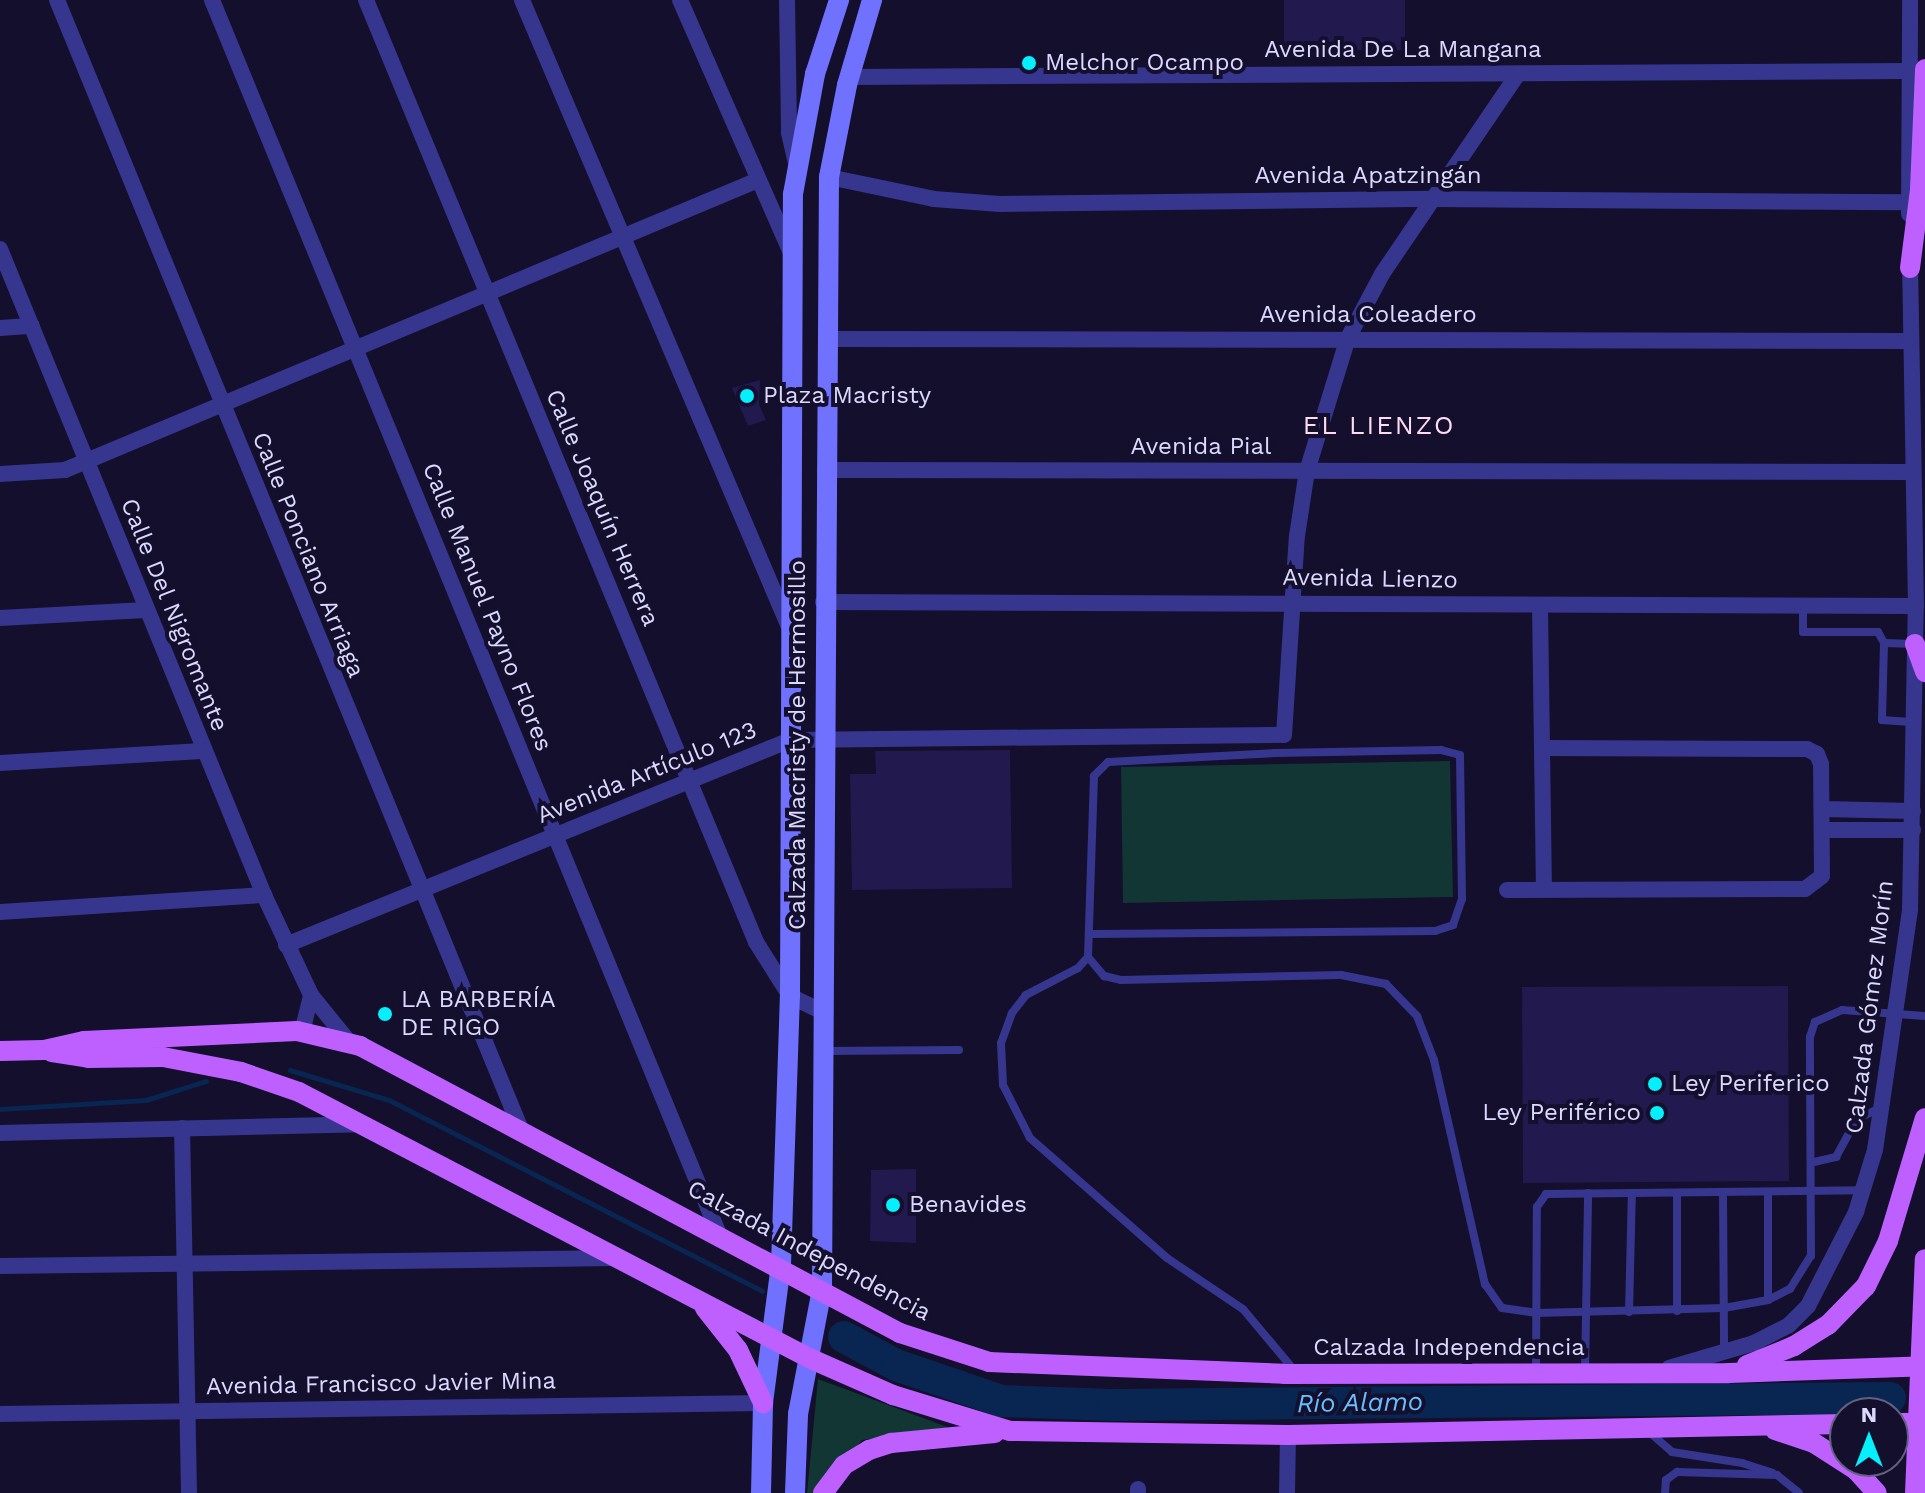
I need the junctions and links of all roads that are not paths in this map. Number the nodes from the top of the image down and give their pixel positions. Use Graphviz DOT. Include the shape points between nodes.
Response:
graph roads {
  1 [pos="57,0"];
  2 [pos="212,0"];
  3 [pos="366,0"];
  4 [pos="522,0"];
  5 [pos="680,0"];
  6 [pos="787,0"];
  7 [pos="839,0"];
  8 [pos="872,0"];
  9 [pos="1910,0"];
  10 [pos="1917,70"];
  11 [pos="1518,74"];
  12 [pos="849,77"];
  13 [pos="803,131"];
  14 [pos="796,164"];
  15 [pos="829,177"];
  16 [pos="756,181"];
  17 [pos="1433,199"];
  18 [pos="1909,202"];
  19 [pos="619,238"];
  20 [pos="0,249"];
  21 [pos="791,253"];
  22 [pos="1910,268"];
  23 [pos="487,293"];
  24 [pos="32,326"];
  25 [pos="0,328"];
  26 [pos="1348,338"];
  27 [pos="826,339"];
  28 [pos="1911,341"];
  29 [pos="354,347"];
  30 [pos="219,403"];
  31 [pos="86,460"];
  32 [pos="825,470"];
  33 [pos="1307,471"];
  34 [pos="1913,472"];
  35 [pos="0,474"];
  36 [pos="823,602"];
  37 [pos="1294,602"];
  38 [pos="1540,606"];
  39 [pos="1803,606"];
  40 [pos="1916,606"];
  41 [pos="145,610"];
  42 [pos="0,618"];
  43 [pos="791,632"];
  44 [pos="1884,643"];
  45 [pos="1915,644"];
  46 [pos="1925,672"];
  47 [pos="1914,722"];
  48 [pos="1284,735"];
  49 [pos="826,736"];
  50 [pos="790,740"];
  51 [pos="1542,748"];
  52 [pos="202,751"];
  53 [pos="1275,753"];
  54 [pos="0,763"];
  55 [pos="690,782"];
  56 [pos="1823,809"];
  57 [pos="1913,811"];
  58 [pos="1823,830"];
  59 [pos="1913,830"];
  60 [pos="556,837"];
  61 [pos="1544,889"];
  62 [pos="421,890"];
  63 [pos="1507,890"];
  64 [pos="264,895"];
  65 [pos="0,912"];
  66 [pos="1092,934"];
  67 [pos="286,945"];
  68 [pos="1088,957"];
  69 [pos="311,995"];
  70 [pos="790,996"];
  71 [pos="823,1012"];
  72 [pos="1898,1013"];
  73 [pos="1925,1016"];
  74 [pos="302,1032"];
  75 [pos="349,1042"];
  76 [pos="44,1050"];
  77 [pos="959,1050"];
  78 [pos="0,1051"];
  79 [pos="824,1051"];
  80 [pos="1883,1107"];
  81 [pos="1925,1118"];
  82 [pos="369,1124"];
  83 [pos="520,1127"];
  84 [pos="182,1128"];
  85 [pos="0,1133"];
  86 [pos="1814,1162"];
  87 [pos="1863,1190"];
  88 [pos="1588,1193"];
  89 [pos="1632,1193"];
  90 [pos="1815,1193"];
  91 [pos="1677,1194"];
  92 [pos="1768,1194"];
  93 [pos="1723,1195"];
  94 [pos="718,1232"];
  95 [pos="621,1258"];
  96 [pos="1925,1259"];
  97 [pos="183,1264"];
  98 [pos="781,1265"];
  99 [pos="0,1266"];
  100 [pos="822,1289"];
  101 [pos="694,1296"];
  102 [pos="1768,1300"];
  103 [pos="1724,1308"];
  104 [pos="1677,1311"];
  105 [pos="1629,1312"];
  106 [pos="1536,1313"];
  107 [pos="1586,1313"];
  108 [pos="773,1340"];
  109 [pos="809,1358"];
  110 [pos="1726,1363"];
  111 [pos="1924,1366"];
  112 [pos="1536,1373"];
  113 [pos="1585,1373"];
  114 [pos="1297,1374"];
  115 [pos="763,1403"];
  116 [pos="188,1411"];
  117 [pos="0,1414"];
  118 [pos="1922,1423"];
  119 [pos="1829,1424"];
  120 [pos="1760,1426"];
  121 [pos="1645,1428"];
  122 [pos="1010,1431"];
  123 [pos="1288,1435"];
  124 [pos="1777,1475"];
  125 [pos="189,1493"];
  126 [pos="761,1493"];
  127 [pos="795,1493"];
  128 [pos="823,1493"];
  129 [pos="1287,1493"];
  130 [pos="1665,1493"];
  131 [pos="1799,1493"];
  132 [pos="1877,1493"];
  133 [pos="1915,1493"];
  1 -- 30 [label="street, Calle Ponciano Arriaga"];
  2 -- 29 [label="street, Calle Manuel Payno Flores"];
  3 -- 23 [label="street, Calle Joaquín Herrera"];
  4 -- 19 [label="street"];
  5 -- 16 [label="street"];
  6 -- 14 [label="street" via="789,133"];
  7 -- 13 [label="main road, Calzada Macristy de Hermosillo"];
  8 -- 12 [label="main road, Calzada Macristy de Hermosillo"];
  9 -- 10 [label="street, Calzada Gómez Morín"];
  10 -- 11 [label="street, Avenida De La Mangana"];
  10 -- 18 [label="street, Calzada Gómez Morín"];
  10 -- 22 [label="main road" via="1920,190"];
  11 -- 12 [label="street, Avenida De La Mangana"];
  11 -- 17 [label="street"];
  12 -- 15 [label="main road, Calzada Macristy de Hermosillo"];
  13 -- 14 [label="main road, Calzada Macristy de Hermosillo"];
  13 -- 15 [label="main road"];
  14 -- 21 [label="main road, Calzada Macristy de Hermosillo"];
  15 -- 17 [label="street, Avenida Apatzingán" via="934,199 1000,204"];
  15 -- 27 [label="main road, Calzada Macristy de Hermosillo"];
  16 -- 19 [label="street"];
  16 -- 21 [label="street"];
  17 -- 18 [label="street, Avenida Apatzingán"];
  17 -- 26 [label="street" via="1382,274"];
  18 -- 22 [label="street, Calzada Gómez Morín"];
  19 -- 23 [label="street"];
  19 -- 43 [label="street"];
  20 -- 24 [label="street, Calle Del Nigromante"];
  21 -- 43 [label="main road, Calzada Macristy de Hermosillo"];
  22 -- 28 [label="street, Calzada Gómez Morín"];
  23 -- 29 [label="street"];
  23 -- 55 [label="street, Calle Joaquín Herrera"];
  24 -- 25 [label="street"];
  24 -- 31 [label="street, Calle Del Nigromante"];
  26 -- 27 [label="street, Avenida Coleadero"];
  26 -- 28 [label="street, Avenida Coleadero"];
  26 -- 33 [label="street"];
  27 -- 32 [label="main road, Calzada Macristy de Hermosillo"];
  28 -- 34 [label="street, Calzada Gómez Morín"];
  29 -- 30 [label="street"];
  29 -- 60 [label="street, Calle Manuel Payno Flores"];
  30 -- 31 [label="street"];
  30 -- 62 [label="street, Calle Ponciano Arriaga"];
  31 -- 35 [label="street" via="65,470"];
  31 -- 41 [label="street, Calle Del Nigromante"];
  32 -- 33 [label="street, Avenida Pial"];
  32 -- 36 [label="main road, Calzada Macristy de Hermosillo"];
  33 -- 34 [label="street, Avenida Pial"];
  33 -- 37 [label="street"];
  34 -- 40 [label="street, Calzada Gómez Morín"];
  36 -- 37 [label="street, Avenida Lienzo"];
  36 -- 49 [label="main road, Calzada Macristy de Hermosillo"];
  37 -- 38 [label="street, Avenida Lienzo"];
  37 -- 48 [label="street"];
  38 -- 39 [label="street, Avenida Lienzo"];
  38 -- 51 [label="street"];
  39 -- 40 [label="street, Avenida Lienzo"];
  39 -- 44 [label="lane" via="1803,632 1878,632"];
  40 -- 45 [label="street, Calzada Gómez Morín"];
  41 -- 42 [label="street"];
  41 -- 52 [label="street, Calle Del Nigromante"];
  43 -- 50 [label="main road, Calzada Macristy de Hermosillo"];
  44 -- 45 [label="lane"];
  44 -- 47 [label="lane" via="1882,720"];
  45 -- 46 [label="main road"];
  45 -- 47 [label="street, Calzada Gómez Morín"];
  47 -- 57 [label="street, Calzada Gómez Morín"];
  48 -- 49 [label="street, Avenida Artículo 123"];
  48 -- 53 [label="lane"];
  49 -- 50 [label="street, Avenida Artículo 123"];
  49 -- 71 [label="main road, Calzada Macristy de Hermosillo"];
  50 -- 55 [label="street, Avenida Artículo 123"];
  50 -- 70 [label="main road, Calzada Macristy de Hermosillo"];
  51 -- 56 [label="street" via="1807,749 1821,764"];
  51 -- 61 [label="street"];
  52 -- 54 [label="street"];
  52 -- 64 [label="street, Calle Del Nigromante"];
  53 -- 66 [label="lane" via="1116,759 1097,770"];
  53 -- 66 [label="lane" via="1441,750 1460,755 1462,899 1453,925 1435,931"];
  55 -- 60 [label="street, Avenida Artículo 123"];
  55 -- 70 [label="street, Calle Joaquín Herrera" via="756,942"];
  56 -- 57 [label="street"];
  56 -- 58 [label="street"];
  57 -- 59 [label="street, Calzada Gómez Morín"];
  58 -- 59 [label="street"];
  58 -- 61 [label="street" via="1822,876 1805,889"];
  59 -- 72 [label="street, Calzada Gómez Morín"];
  60 -- 62 [label="street, Avenida Artículo 123"];
  60 -- 94 [label="street, Calle Manuel Payno Flores"];
  61 -- 63 [label="street"];
  62 -- 67 [label="street, Avenida Artículo 123"];
  62 -- 83 [label="street, Calle Ponciano Arriaga"];
  64 -- 65 [label="street"];
  64 -- 67 [label="street, Calle Del Nigromante"];
  66 -- 68 [label="lane"];
  67 -- 69 [label="street, Calle Del Nigromante"];
  68 -- 106 [label="lane" via="1104,976 1121,980 1341,975 1386,984 1417,1016 1434,1060 1485,1284 1502,1308"];
  68 -- 114 [label="lane" via="1078,968 1026,995 1012,1013 1001,1043 1003,1085 1016,1116 1030,1138 1167,1258 1243,1309"];
  69 -- 74 [label="street"];
  69 -- 75 [label="street, Calle Del Nigromante"];
  70 -- 71 [label="street"];
  70 -- 98 [label="main road, Calzada Macristy de Hermosillo"];
  71 -- 79 [label="main road, Calzada Macristy de Hermosillo"];
  72 -- 73 [label="lane"];
  72 -- 80 [label="street, Calzada Gómez Morín"];
  72 -- 86 [label="lane" via="1842,1010 1815,1022 1810,1037"];
  74 -- 75 [label="main road, Calzada Independencia"];
  74 -- 76 [label="main road, Calzada Independencia" via="84,1041"];
  75 -- 83 [label="main road, Calzada Independencia" via="397,1061"];
  76 -- 78 [label="main road, Calzada Independencia"];
  76 -- 82 [label="main road, Calzada Independencia" via="88,1058 163,1057 241,1072"];
  77 -- 79 [label="lane"];
  79 -- 100 [label="main road, Calzada Macristy de Hermosillo"];
  80 -- 86 [label="lane" via="1856,1120 1836,1157"];
  80 -- 87 [label="street, Calzada Gómez Morín"];
  81 -- 110 [label="main road" via="1888,1241 1850,1307 1794,1346"];
  82 -- 84 [label="street"];
  82 -- 95 [label="main road, Calzada Independencia"];
  83 -- 94 [label="main road, Calzada Independencia"];
  84 -- 85 [label="street"];
  84 -- 97 [label="street"];
  86 -- 90 [label="lane"];
  87 -- 90 [label="lane"];
  87 -- 110 [label="street, Calzada Gómez Morín" via="1832,1267 1808,1306 1789,1325"];
  88 -- 89 [label="lane"];
  88 -- 106 [label="lane" via="1540,1197"];
  88 -- 107 [label="lane"];
  89 -- 91 [label="lane"];
  89 -- 105 [label="lane"];
  90 -- 92 [label="lane"];
  90 -- 102 [label="lane" via="1811,1256 1790,1289"];
  91 -- 93 [label="lane"];
  91 -- 104 [label="lane"];
  92 -- 93 [label="lane"];
  92 -- 102 [label="lane"];
  93 -- 103 [label="lane"];
  94 -- 98 [label="main road, Calzada Independencia"];
  95 -- 97 [label="street"];
  95 -- 101 [label="main road, Calzada Independencia"];
  96 -- 111 [label="main road"];
  97 -- 99 [label="street"];
  97 -- 116 [label="street"];
  98 -- 100 [label="main road, Calzada Independencia"];
  98 -- 108 [label="main road, Calzada Macristy de Hermosillo"];
  100 -- 109 [label="main road, Calzada Macristy de Hermosillo"];
  100 -- 114 [label="main road, Calzada Independencia" via="900,1333 989,1362"];
  101 -- 108 [label="main road, Calzada Independencia"];
  101 -- 115 [label="main road" via="738,1350"];
  102 -- 103 [label="lane"];
  103 -- 104 [label="lane"];
  103 -- 110 [label="lane"];
  104 -- 105 [label="lane"];
  105 -- 107 [label="lane"];
  106 -- 107 [label="lane"];
  106 -- 112 [label="lane"];
  107 -- 113 [label="lane"];
  108 -- 109 [label="main road, Calzada Independencia"];
  108 -- 115 [label="main road, Calzada Macristy de Hermosillo"];
  109 -- 122 [label="main road, Calzada Independencia" via="893,1395"];
  109 -- 127 [label="main road, Calzada Macristy de Hermosillo" via="798,1414"];
  110 -- 111 [label="main road, Calzada Independencia"];
  110 -- 113 [label="main road, Calzada Independencia" via="1645,1373"];
  111 -- 118 [label="main road"];
  112 -- 113 [label="main road, Calzada Independencia"];
  112 -- 114 [label="main road, Calzada Independencia"];
  115 -- 116 [label="street, Avenida Francisco Javier Mina"];
  115 -- 126 [label="main road, Calzada Macristy de Hermosillo"];
  116 -- 117 [label="street, Avenida Francisco Javier Mina"];
  116 -- 125 [label="street"];
  118 -- 133 [label="main road"];
  119 -- 120 [label="main road, Calzada Independencia"];
  120 -- 121 [label="main road, Calzada Independencia"];
  120 -- 132 [label="main road" via="1814,1443 1856,1470"];
  121 -- 123 [label="main road, Calzada Independencia"];
  121 -- 124 [label="lane" via="1672,1452 1742,1463"];
  122 -- 123 [label="main road, Calzada Independencia"];
  122 -- 128 [label="main road" via="891,1443 844,1465"];
  123 -- 129 [label="street"];
  124 -- 130 [label="lane" via="1677,1472 1666,1480"];
  124 -- 131 [label="lane"];
}
